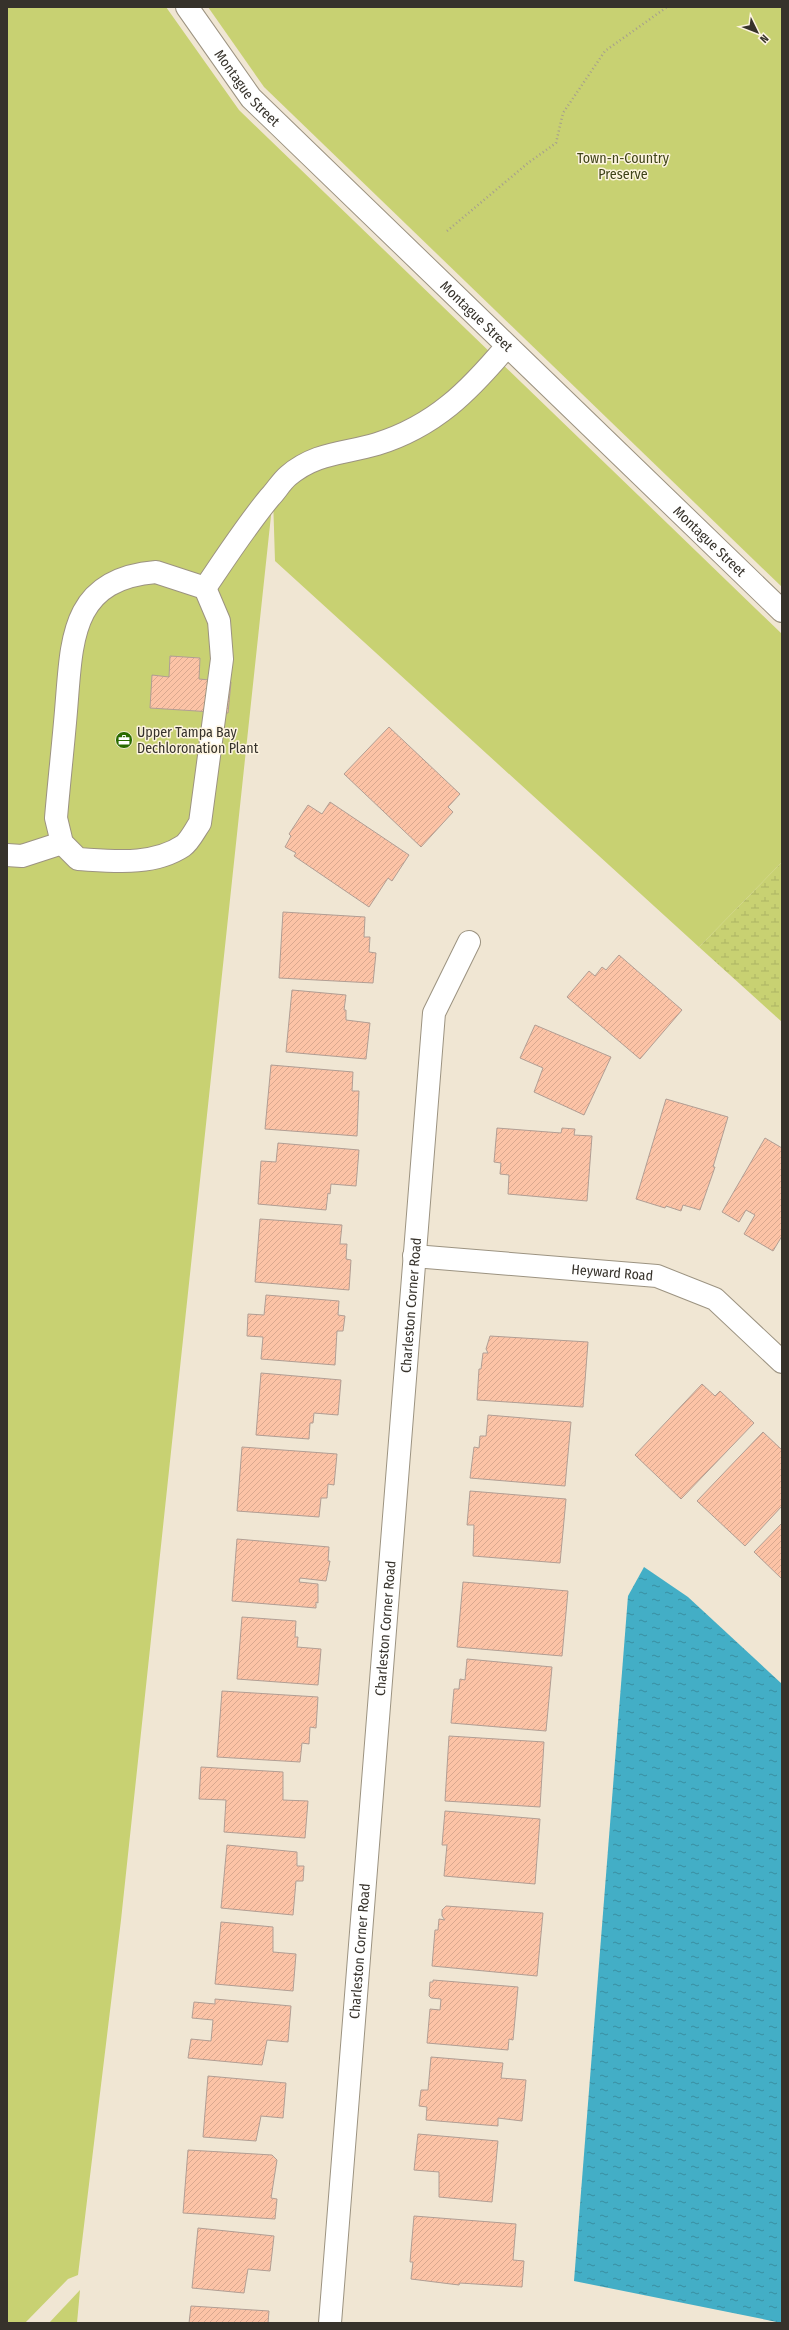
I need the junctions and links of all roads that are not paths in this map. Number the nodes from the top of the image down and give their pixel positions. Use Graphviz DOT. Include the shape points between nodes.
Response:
graph roads {
  1 [pos="187,7"];
  2 [pos="508,346"];
  3 [pos="205,588"];
  4 [pos="782,611"];
  5 [pos="62,843"];
  6 [pos="7,855"];
  7 [pos="469,942"];
  8 [pos="414,1256"];
  9 [pos="782,1362"];
  10 [pos="330,2323"];
  1 -- 2 [label="street, Montague Street" via="251,98"];
  2 -- 3 [label="street" via="477,382 444,412 409,433 376,444 320,456 287,476 251,520"];
  2 -- 4 [label="street, Montague Street"];
  3 -- 5 [label="street" via="156,572 134,574 108,585 89,603 76,625 71,652 56,818"];
  3 -- 5 [label="street" via="219,621 222,659 200,823 185,845 160,858 119,862 78,859"];
  5 -- 6 [label="street" via="22,856"];
  7 -- 8 [label="street, Charleston Corner Road" via="434,1013"];
  8 -- 9 [label="street, Heyward Road" via="656,1276 715,1299"];
  8 -- 10 [label="street, Charleston Corner Road"];
}
